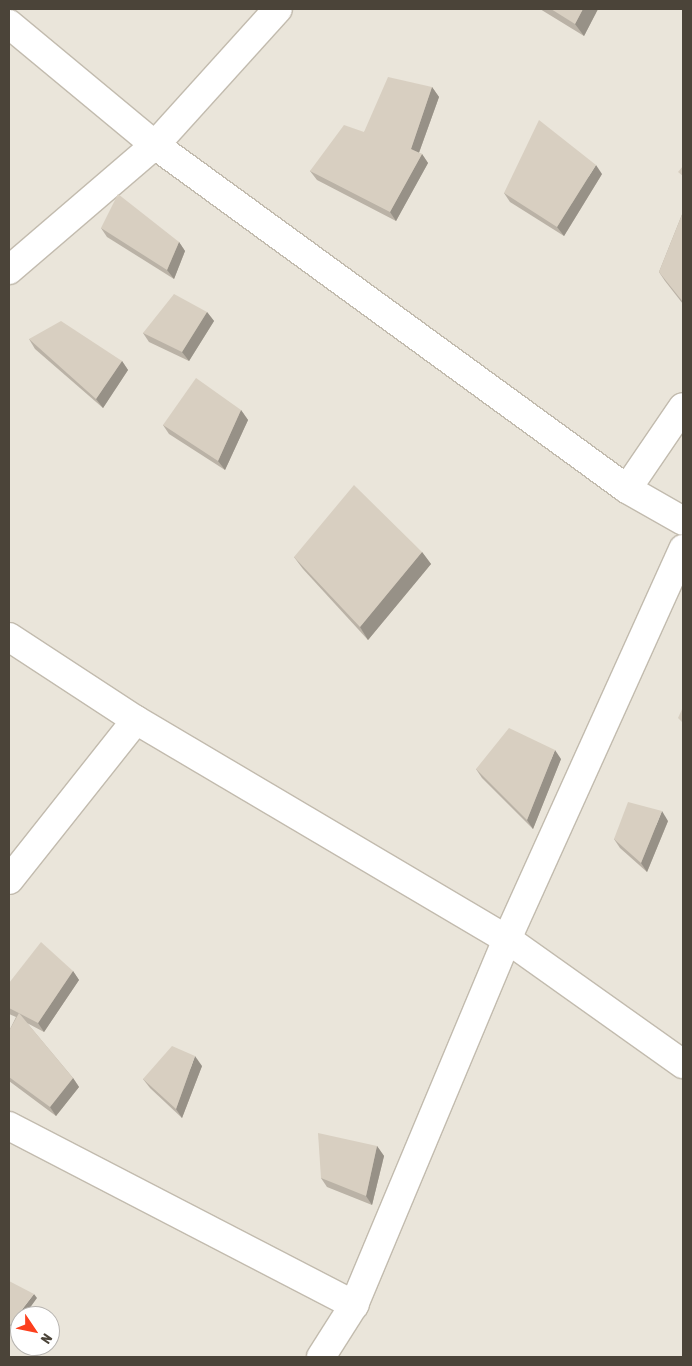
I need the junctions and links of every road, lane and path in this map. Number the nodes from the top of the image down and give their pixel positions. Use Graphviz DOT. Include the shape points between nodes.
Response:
graph roads {
  1 [pos="278,9"];
  2 [pos="9,24"];
  3 [pos="155,145"];
  4 [pos="9,270"];
  5 [pos="683,407"];
  6 [pos="627,489"];
  7 [pos="683,521"];
  8 [pos="683,549"];
  9 [pos="9,636"];
  10 [pos="136,720"];
  11 [pos="9,880"];
  12 [pos="507,939"];
  13 [pos="683,1064"];
  14 [pos="9,1126"];
  15 [pos="354,1305"];
  16 [pos="321,1357"];
  1 -- 3 [label="street"];
  2 -- 3 [label="street"];
  3 -- 4 [label="street"];
  3 -- 6 [label="street"];
  5 -- 6 [label="street"];
  6 -- 7 [label="street"];
  8 -- 12 [label="street"];
  9 -- 10 [label="street"];
  10 -- 11 [label="street"];
  10 -- 12 [label="street"];
  12 -- 13 [label="street"];
  12 -- 15 [label="street"];
  14 -- 15 [label="street"];
  15 -- 16 [label="street"];
}
